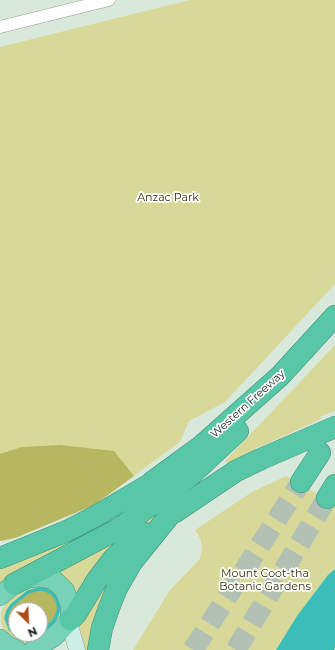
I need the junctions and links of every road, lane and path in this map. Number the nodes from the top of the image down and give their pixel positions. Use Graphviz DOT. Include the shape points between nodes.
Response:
graph roads {
  1 [pos="109,0"];
  2 [pos="0,27"];
  3 [pos="335,316"];
  4 [pos="335,427"];
  5 [pos="320,453"];
  6 [pos="301,482"];
  7 [pos="162,501"];
  8 [pos="0,558"];
  9 [pos="7,590"];
  10 [pos="70,621"];
  11 [pos="0,639"];
  12 [pos="16,650"];
  13 [pos="33,650"];
  14 [pos="77,650"];
  15 [pos="98,650"];
  1 -- 2 [label="street"];
  3 -- 7 [label="highway, Western Freeway" via="280,376 246,423"];
  4 -- 7 [label="highway" via="236,472"];
  5 -- 6 [label="highway"];
  7 -- 8 [label="highway" via="96,516 68,531"];
  7 -- 9 [label="highway" via="120,528"];
  7 -- 10 [label="highway" via="131,542 113,559"];
  7 -- 15 [label="highway" via="117,588 102,628"];
  9 -- 10 [label="highway" via="29,578 50,578 64,589 68,597"];
  10 -- 13 [label="highway" via="55,636"];
  10 -- 14 [label="main road"];
  11 -- 12 [label="highway"];
}
